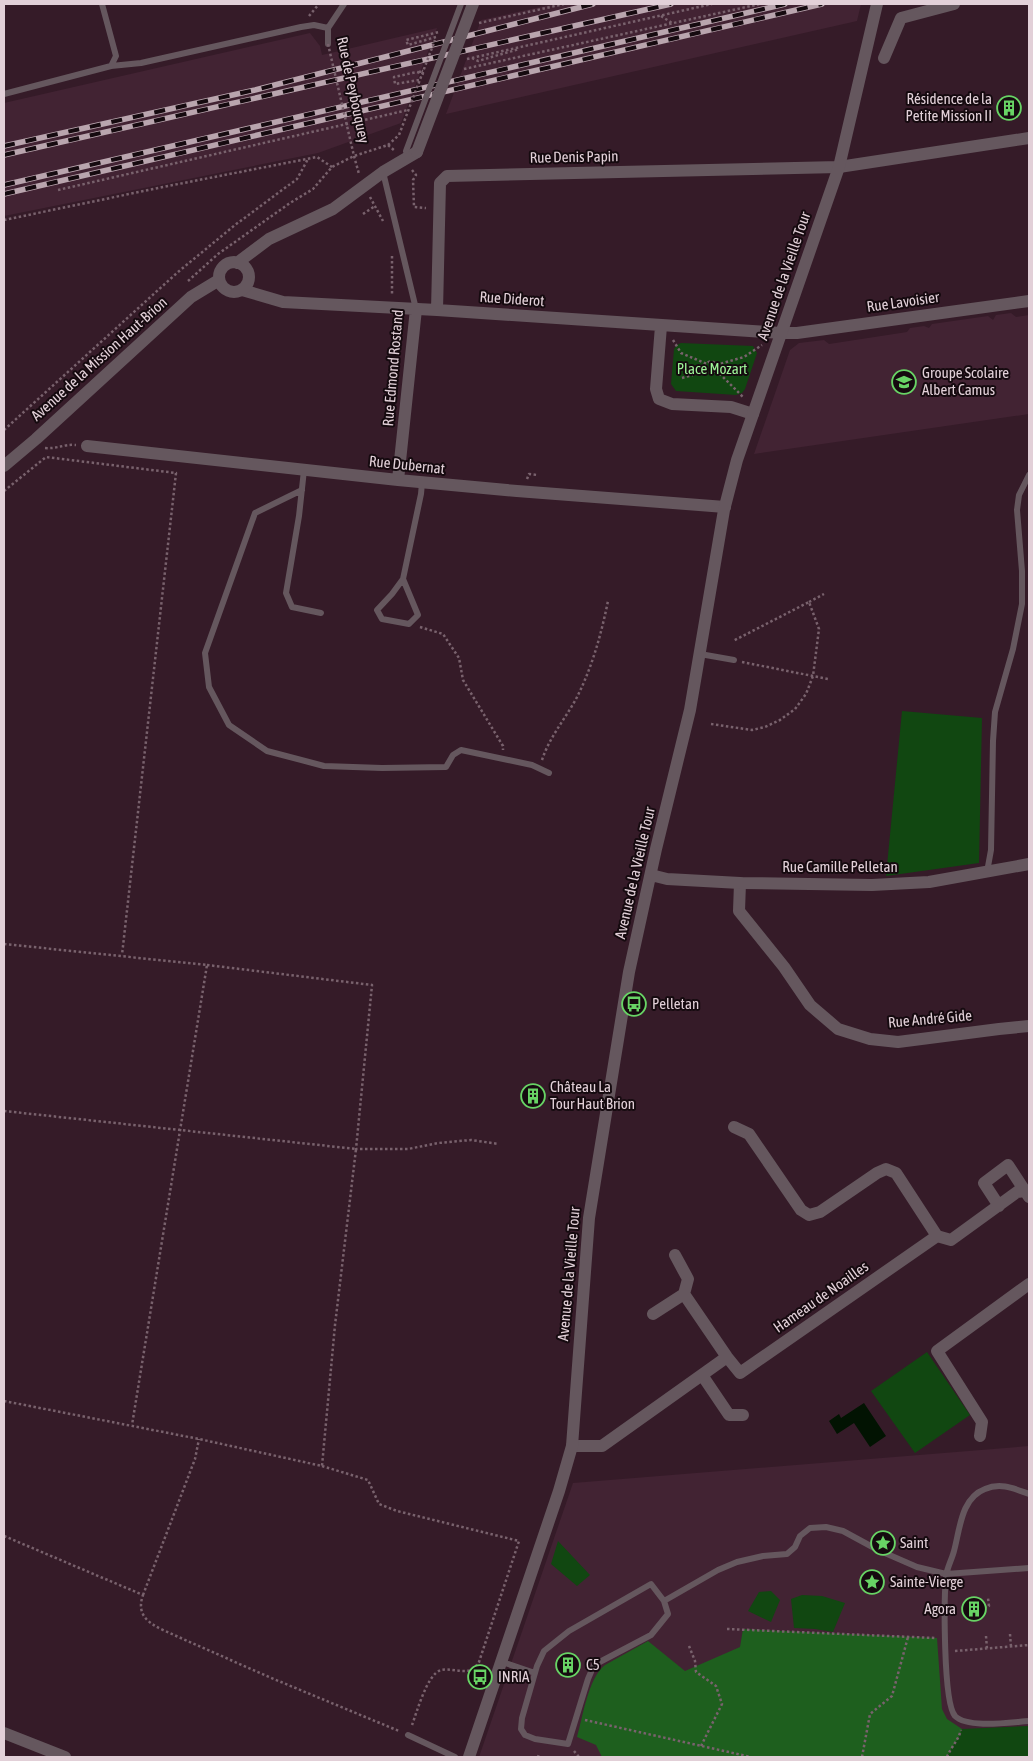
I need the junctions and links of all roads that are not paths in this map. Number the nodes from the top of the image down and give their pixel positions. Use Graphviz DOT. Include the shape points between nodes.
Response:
graph roads {
  1 [pos="105,4"];
  2 [pos="344,4"];
  3 [pos="461,4"];
  4 [pos="473,4"];
  5 [pos="877,4"];
  6 [pos="954,4"];
  7 [pos="328,28"];
  8 [pos="328,44"];
  9 [pos="884,58"];
  10 [pos="112,66"];
  11 [pos="4,94"];
  12 [pos="1029,138"];
  13 [pos="409,154"];
  14 [pos="839,167"];
  15 [pos="383,172"];
  16 [pos="237,263"];
  17 [pos="219,280"];
  18 [pos="242,290"];
  19 [pos="1029,301"];
  20 [pos="416,309"];
  21 [pos="437,310"];
  22 [pos="661,326"];
  23 [pos="781,333"];
  24 [pos="753,414"];
  25 [pos="87,446"];
  26 [pos="4,466"];
  27 [pos="304,470"];
  28 [pos="1029,475"];
  29 [pos="398,480"];
  30 [pos="422,483"];
  31 [pos="302,490"];
  32 [pos="725,507"];
  33 [pos="403,579"];
  34 [pos="320,613"];
  35 [pos="700,654"];
  36 [pos="734,660"];
  37 [pos="549,773"];
  38 [pos="1029,864"];
  39 [pos="987,872"];
  40 [pos="650,875"];
  41 [pos="740,883"];
  42 [pos="1029,1026"];
  43 [pos="734,1127"];
  44 [pos="1027,1194"];
  45 [pos="999,1206"];
  46 [pos="937,1236"];
  47 [pos="675,1255"];
  48 [pos="1028,1288"];
  49 [pos="684,1294"];
  50 [pos="653,1314"];
  51 [pos="727,1357"];
  52 [pos="702,1375"];
  53 [pos="743,1414"];
  54 [pos="980,1436"];
  55 [pos="572,1446"];
  56 [pos="1029,1494"];
  57 [pos="1029,1568"];
  58 [pos="946,1574"];
  59 [pos="664,1601"];
  60 [pos="502,1662"];
  61 [pos="535,1674"];
  62 [pos="1029,1721"];
  63 [pos="4,1733"];
  64 [pos="408,1735"];
  65 [pos="65,1757"];
  66 [pos="455,1757"];
  67 [pos="469,1757"];
  1 -- 10 [label="lane" via="116,56"];
  2 -- 7 [label="lane, Rue de Peybouquey"];
  3 -- 13 [label="lane, bridge"];
  4 -- 13 [label="street, bridge"];
  5 -- 14 [label="street, Avenue de la Vieille Tour"];
  6 -- 9 [label="street" via="901,18"];
  7 -- 8 [label="lane, Rue de Peybouquey"];
  7 -- 10 [label="lane" via="301,27 140,63"];
  10 -- 11 [label="lane"];
  12 -- 14 [label="street, Rue Denis Papin"];
  13 -- 15 [label="street, Avenue de la Mission Haut-Brion"];
  14 -- 21 [label="street, Rue Denis Papin" via="447,176 440,183"];
  14 -- 23 [label="street, Avenue de la Vieille Tour"];
  15 -- 16 [label="street, Avenue de la Mission Haut-Brion" via="333,209 269,239"];
  15 -- 20 [label="lane, Rue Edmond Rostand"];
  16 -- 17 [label="street, Avenue de la Mission Haut-Brion" via="226,265 219,274"];
  16 -- 18 [label="street" via="245,268 249,277"];
  17 -- 18 [label="street" via="228,291"];
  17 -- 26 [label="street, Avenue de la Mission Haut-Brion" via="191,297"];
  18 -- 20 [label="street, Rue Diderot" via="283,302"];
  19 -- 23 [label="street, Rue Lavoisier"];
  20 -- 21 [label="street, Rue Diderot"];
  20 -- 29 [label="street, Rue Edmond Rostand"];
  21 -- 22 [label="street, Rue Diderot"];
  22 -- 23 [label="street, Rue Diderot"];
  22 -- 24 [label="street" via="656,389 659,399 672,404 731,407"];
  23 -- 24 [label="street, Avenue de la Vieille Tour"];
  24 -- 32 [label="street, Avenue de la Vieille Tour"];
  25 -- 27 [label="street, Rue Dubernat"];
  27 -- 29 [label="street, Rue Dubernat"];
  27 -- 31 [label="lane"];
  28 -- 39 [label="lane" via="1019,495 1017,510 1022,604 995,712 991,850"];
  29 -- 30 [label="street, Rue Dubernat"];
  30 -- 32 [label="street, Rue Dubernat"];
  30 -- 33 [label="lane"];
  31 -- 34 [label="lane" via="286,593 292,607"];
  31 -- 37 [label="lane" via="255,512 205,653 209,687 229,725 267,751 324,766 446,767 461,750 532,765"];
  32 -- 35 [label="street, Avenue de la Vieille Tour"];
  33 -- 33 [label="lane" via="376,610 382,619 409,624 418,615"];
  35 -- 36 [label="lane"];
  35 -- 40 [label="street, Avenue de la Vieille Tour" via="690,710"];
  38 -- 39 [label="street, Rue Camille Pelletan"];
  39 -- 41 [label="street, Rue Camille Pelletan" via="929,882 872,885"];
  40 -- 41 [label="street, Rue Camille Pelletan"];
  40 -- 55 [label="street, Avenue de la Vieille Tour" via="629,972 590,1218"];
  41 -- 42 [label="street, Rue André Gide" via="739,911 810,1005 838,1029 870,1039 898,1042"];
  43 -- 46 [label="street" via="750,1134 801,1210 809,1215 820,1212 886,1169 896,1173"];
  44 -- 45 [label="street, Hameau de Noailles" via="1018,1192"];
  44 -- 45 [label="street, Hameau de Noailles" via="1008,1165 984,1183"];
  45 -- 46 [label="street, Hameau de Noailles" via="951,1240"];
  46 -- 51 [label="street, Hameau de Noailles" via="740,1373"];
  47 -- 49 [label="street" via="688,1279"];
  48 -- 54 [label="street" via="938,1352 982,1422"];
  49 -- 50 [label="street"];
  49 -- 51 [label="street, Hameau de Noailles"];
  51 -- 52 [label="street"];
  52 -- 53 [label="street" via="729,1415"];
  52 -- 55 [label="street" via="602,1446"];
  55 -- 60 [label="street, Avenue de la Vieille Tour"];
  56 -- 58 [label="lane" via="1007,1486 984,1489 970,1500 960,1522"];
  57 -- 58 [label="lane"];
  58 -- 59 [label="lane" via="917,1567 843,1531 810,1528 787,1554 737,1562"];
  58 -- 62 [label="lane" via="945,1639 952,1710 962,1721 985,1724"];
  59 -- 61 [label="lane" via="650,1584 553,1642 544,1651"];
  59 -- 61 [label="lane" via="668,1614 651,1635 594,1665 568,1744 543,1742 525,1735 521,1729"];
  60 -- 61 [label="lane"];
  60 -- 67 [label="street, Avenue de la Vieille Tour"];
  63 -- 65 [label="street"];
  64 -- 66 [label="lane"];
}
